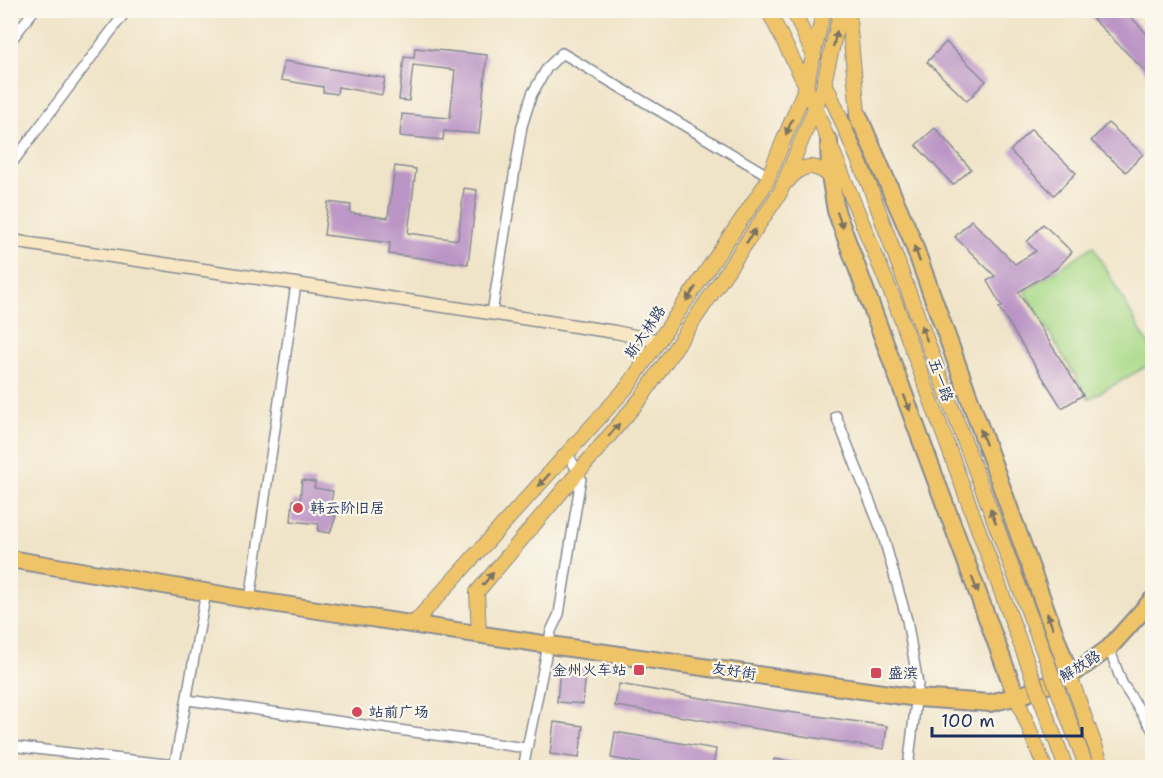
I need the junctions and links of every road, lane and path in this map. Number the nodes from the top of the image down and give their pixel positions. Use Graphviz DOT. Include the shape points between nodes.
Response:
graph roads {
  1 [pos="34,10"];
  2 [pos="127,10"];
  3 [pos="768,10"];
  4 [pos="793,10"];
  5 [pos="824,10"];
  6 [pos="841,10"];
  7 [pos="848,10"];
  8 [pos="10,42"];
  9 [pos="814,55"];
  10 [pos="825,80"];
  11 [pos="806,86"];
  12 [pos="815,108"];
  13 [pos="858,115"];
  14 [pos="829,141"];
  15 [pos="10,166"];
  16 [pos="830,175"];
  17 [pos="769,176"];
  18 [pos="847,186"];
  19 [pos="870,187"];
  20 [pos="780,193"];
  21 [pos="10,237"];
  22 [pos="296,284"];
  23 [pos="492,313"];
  24 [pos="659,341"];
  25 [pos="836,416"];
  26 [pos="568,454"];
  27 [pos="578,472"];
  28 [pos="10,559"];
  29 [pos="206,592"];
  30 [pos="250,600"];
  31 [pos="1152,600"];
  32 [pos="414,623"];
  33 [pos="479,633"];
  34 [pos="548,645"];
  35 [pos="1109,648"];
  36 [pos="1070,676"];
  37 [pos="1016,696"];
  38 [pos="917,698"];
  39 [pos="188,699"];
  40 [pos="990,703"];
  41 [pos="1152,729"];
  42 [pos="10,746"];
  43 [pos="526,748"];
  44 [pos="174,766"];
  45 [pos="523,768"];
  46 [pos="908,768"];
  47 [pos="1045,768"];
  48 [pos="1066,768"];
  49 [pos="1087,768"];
  50 [pos="1103,768"];
  1 -- 8 [label="street"];
  2 -- 15 [label="street"];
  3 -- 11 [label="main road, 五一路"];
  4 -- 9 [label="main road"];
  5 -- 9 [label="main road, 斯大林路"];
  10 -- 6 [label="main road, one-way"];
  7 -- 13 [label="main road"];
  9 -- 10 [label="main road"];
  9 -- 11 [label="main road, 斯大林路"];
  10 -- 12 [label="main road"];
  10 -- 19 [label="main road"];
  11 -- 12 [label="main road, 五一路"];
  11 -- 17 [label="main road, 斯大林路, one-way"];
  12 -- 14 [label="main road, 五一路"];
  12 -- 20 [label="main road"];
  13 -- 19 [label="main road"];
  36 -- 13 [label="highway, one-way" via="911,237"];
  14 -- 16 [label="highway"];
  14 -- 18 [label="main road, 五一路"];
  16 -- 18 [label="main road"];
  16 -- 20 [label="main road" via="820,168 805,167 796,171"];
  16 -- 37 [label="highway, one-way" via="836,211"];
  17 -- 23 [label="street" via="562,52 532,94 522,126"];
  17 -- 24 [label="main road, 斯大林路, one-way"];
  18 -- 48 [label="main road, 五一路, bridge" via="896,305"];
  49 -- 19 [label="main road, one-way, bridge"];
  27 -- 20 [label="main road, one-way" via="642,397"];
  21 -- 22 [label="street" via="18,242"];
  22 -- 23 [label="street"];
  22 -- 30 [label="street"];
  23 -- 24 [label="street"];
  24 -- 26 [label="main road, 斯大林路" via="628,386"];
  25 -- 38 [label="street" via="885,543 907,620"];
  26 -- 27 [label="street"];
  26 -- 32 [label="main road, 斯大林路, one-way"];
  33 -- 27 [label="main road, one-way" via="477,592"];
  27 -- 34 [label="street" via="559,614"];
  28 -- 29 [label="highway, 友好街"];
  29 -- 30 [label="highway, 友好街"];
  29 -- 39 [label="street"];
  30 -- 32 [label="highway, 友好街"];
  31 -- 35 [label="highway, 解放路"];
  32 -- 33 [label="highway, 友好街"];
  33 -- 34 [label="highway, 友好街"];
  34 -- 38 [label="highway, 友好街"];
  34 -- 43 [label="street"];
  35 -- 36 [label="highway, 解放路"];
  35 -- 41 [label="street" via="1122,683"];
  36 -- 37 [label="highway, 解放路"];
  36 -- 50 [label="main road"];
  37 -- 40 [label="highway, 解放路"];
  37 -- 47 [label="main road"];
  38 -- 40 [label="highway, 友好街"];
  38 -- 46 [label="street"];
  39 -- 43 [label="street"];
  39 -- 44 [label="street"];
  42 -- 44 [label="street"];
  43 -- 45 [label="street"];
}
